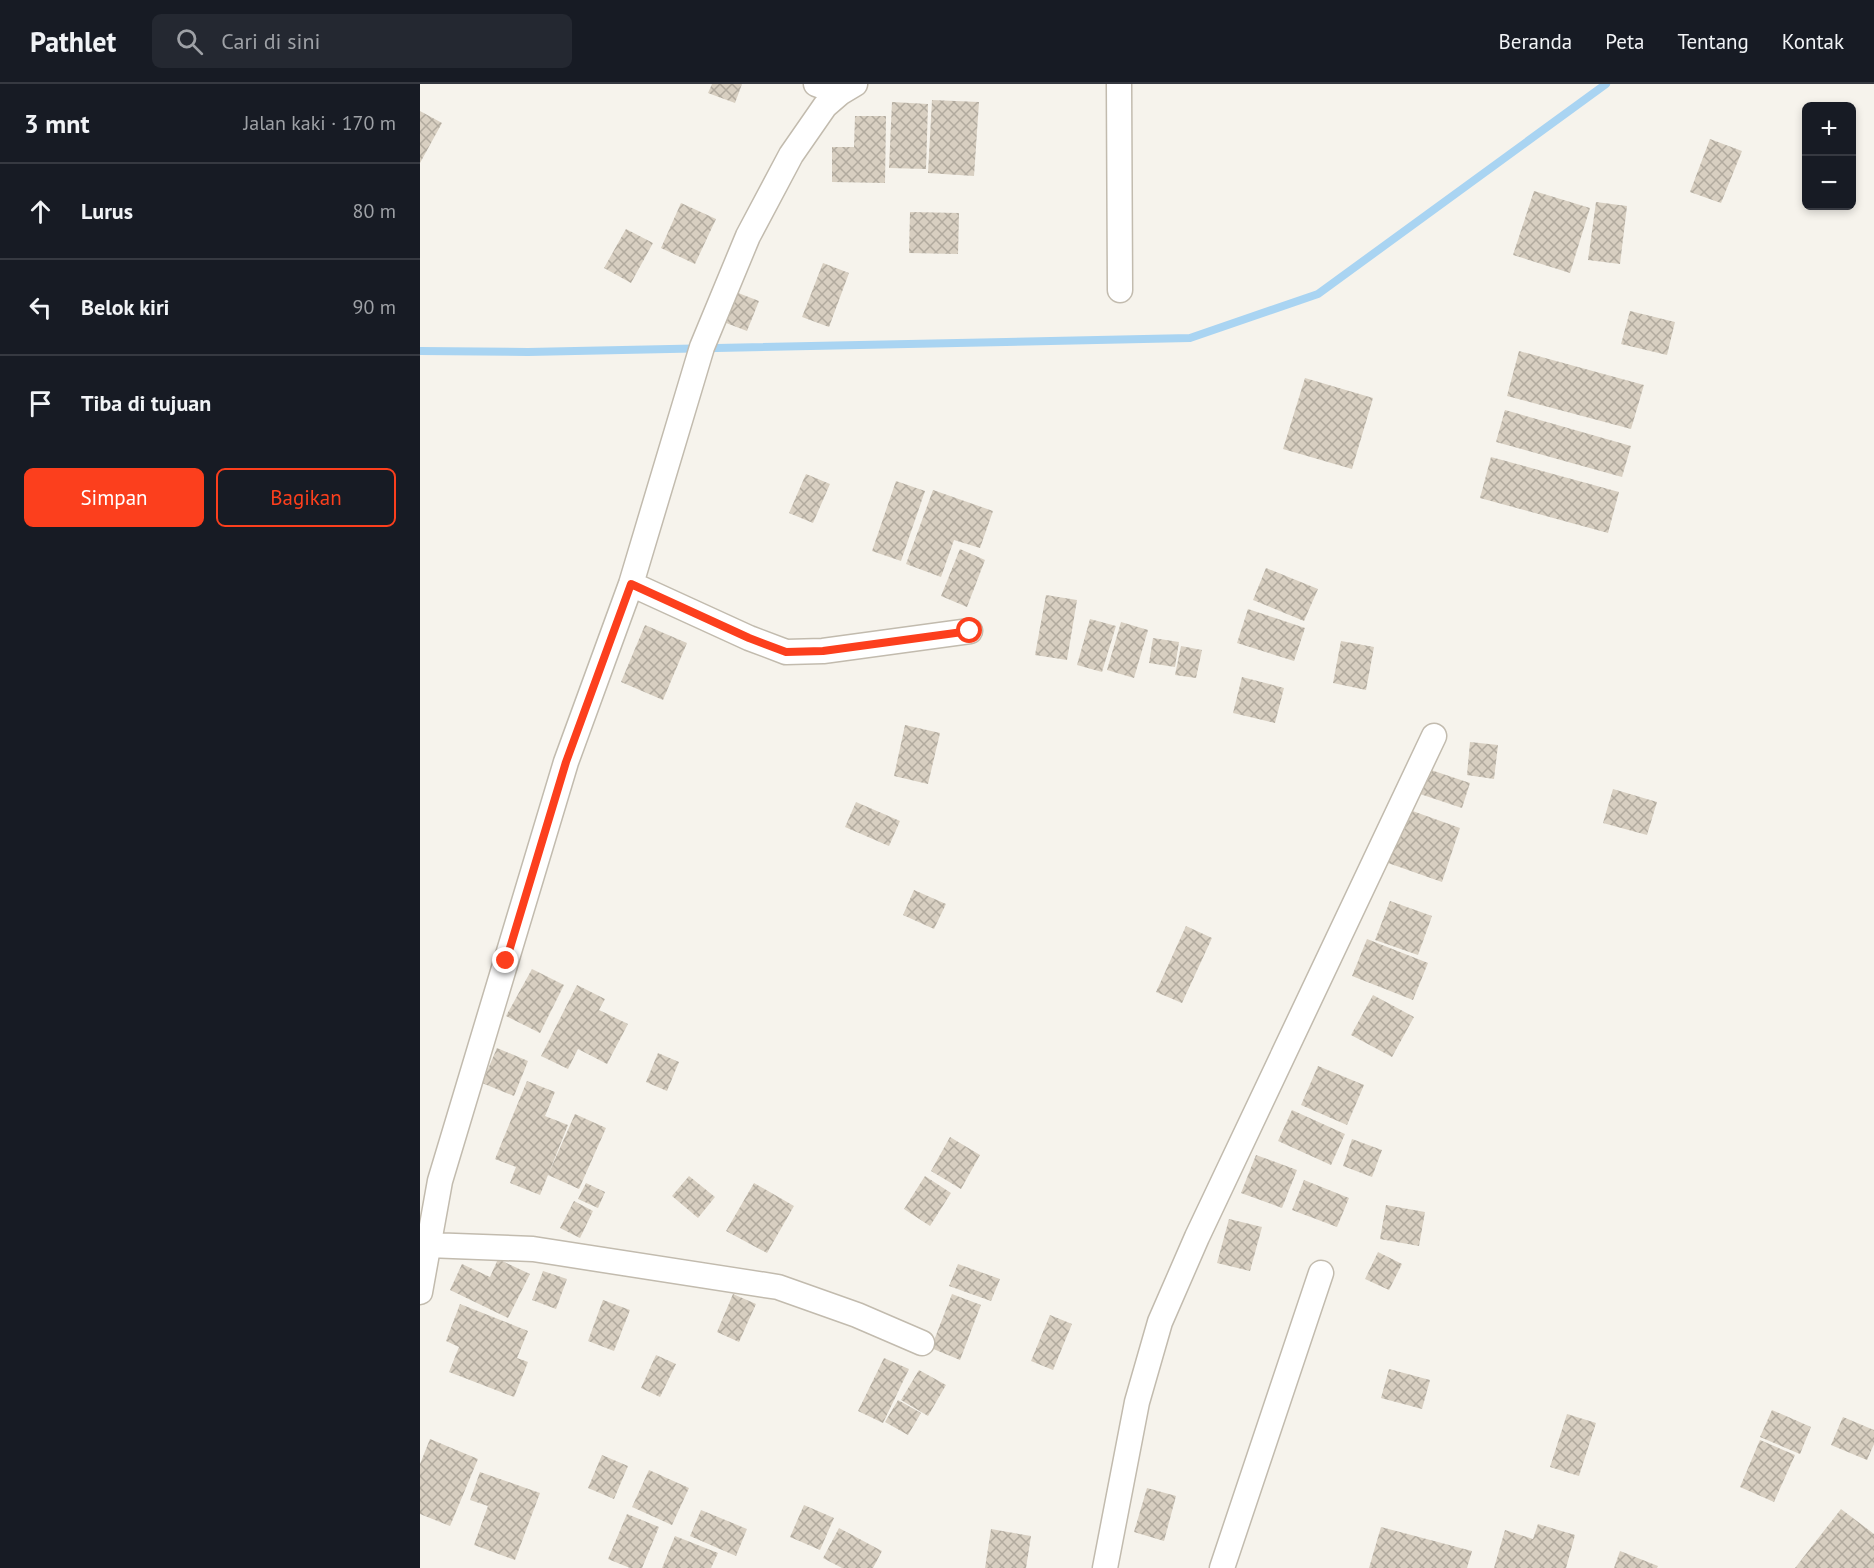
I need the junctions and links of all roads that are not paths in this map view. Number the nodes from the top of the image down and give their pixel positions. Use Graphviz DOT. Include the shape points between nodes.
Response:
graph roads {
  1 [pos="816,84"];
  2 [pos="1119,84"];
  3 [pos="847,88"];
  4 [pos="1120,290"];
  5 [pos="631,584"];
  6 [pos="970,631"];
  7 [pos="1434,736"];
  8 [pos="428,1245"];
  9 [pos="1321,1273"];
  10 [pos="420,1292"];
  11 [pos="922,1343"];
  12 [pos="1105,1568"];
  13 [pos="1222,1568"];
  1 -- 3 [label="street"];
  2 -- 4 [label="street"];
  3 -- 5 [label="street" via="825,106 791,154 748,236 702,347"];
  5 -- 6 [label="street" via="786,652 823,651"];
  5 -- 8 [label="street" via="566,762 440,1182"];
  7 -- 12 [label="street" via="1160,1322 1137,1402"];
  8 -- 10 [label="street"];
  8 -- 11 [label="street" via="533,1249 778,1287"];
  9 -- 13 [label="street"];
}
